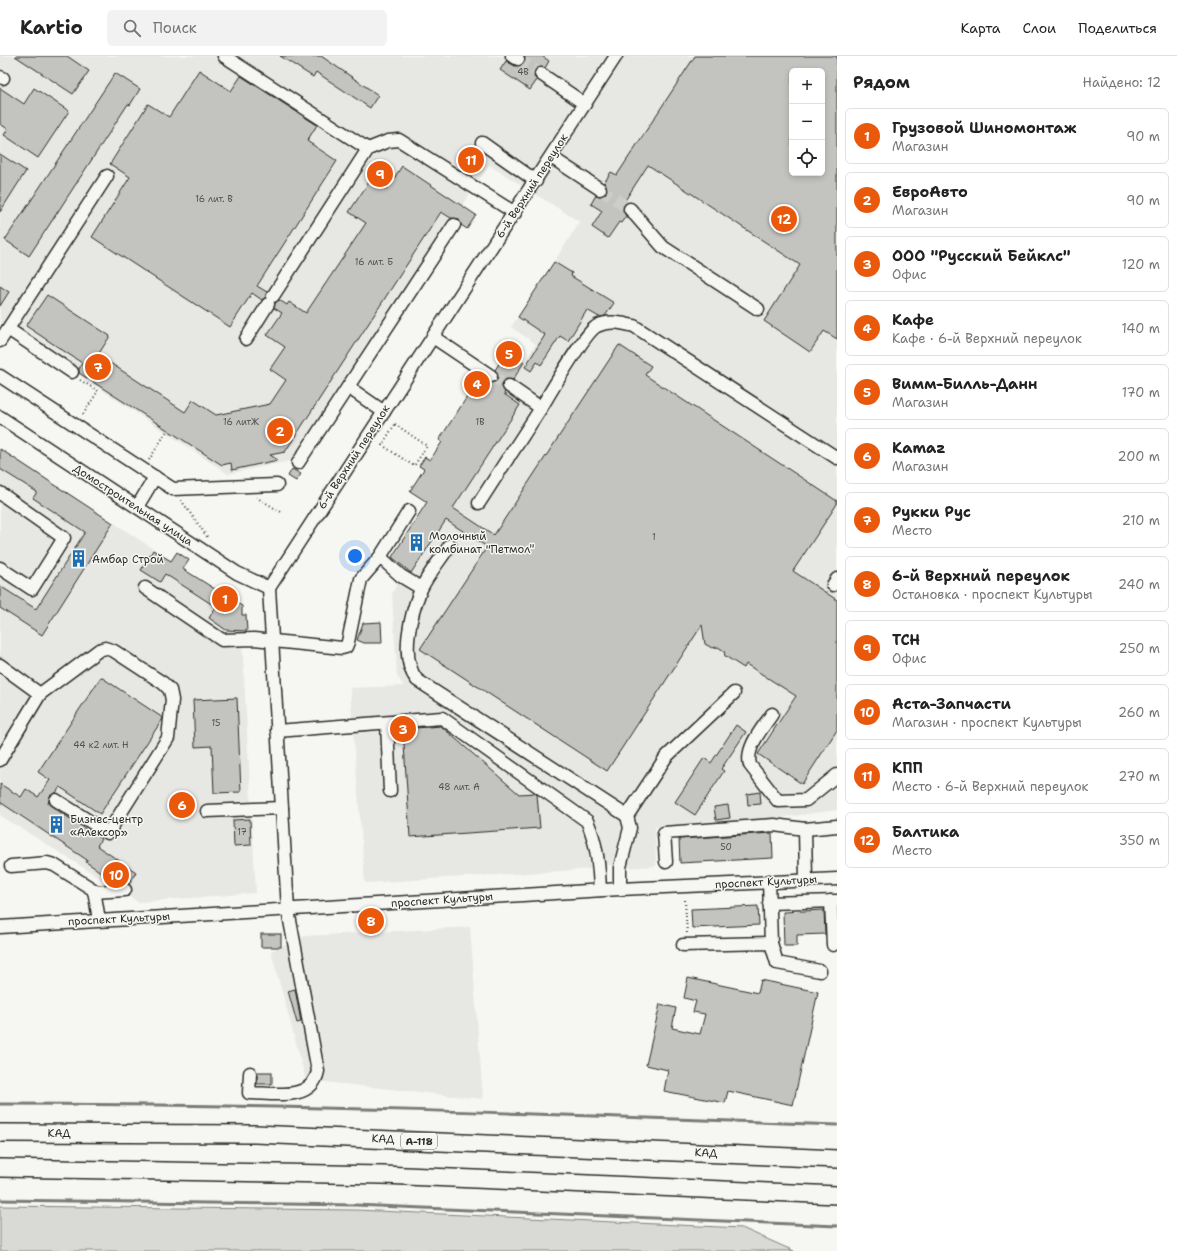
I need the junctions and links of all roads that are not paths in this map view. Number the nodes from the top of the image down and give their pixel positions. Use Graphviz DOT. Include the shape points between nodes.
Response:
graph roads {
  1 [pos="224,56"];
  2 [pos="616,56"];
  3 [pos="541,74"];
  4 [pos="585,104"];
  5 [pos="482,143"];
  6 [pos="368,149"];
  7 [pos="551,157"];
  8 [pos="107,176"];
  9 [pos="536,181"];
  10 [pos="600,189"];
  11 [pos="630,209"];
  12 [pos="515,213"];
  13 [pos="454,225"];
  14 [pos="758,308"];
  15 [pos="8,329"];
  16 [pos="433,337"];
  17 [pos="246,339"];
  18 [pos="0,341"];
  19 [pos="72,372"];
  20 [pos="0,376"];
  21 [pos="491,376"];
  22 [pos="509,386"];
  23 [pos="348,387"];
  24 [pos="541,408"];
  25 [pos="384,412"];
  26 [pos="0,418"];
  27 [pos="837,458"];
  28 [pos="298,463"];
  29 [pos="155,477"];
  30 [pos="277,485"];
  31 [pos="0,493"];
  32 [pos="479,504"];
  33 [pos="137,507"];
  34 [pos="409,511"];
  35 [pos="450,545"];
  36 [pos="380,557"];
  37 [pos="0,568"];
  38 [pos="145,588"];
  39 [pos="269,588"];
  40 [pos="422,588"];
  41 [pos="272,641"];
  42 [pos="0,665"];
  43 [pos="734,693"];
  44 [pos="40,694"];
  45 [pos="772,714"];
  46 [pos="387,723"];
  47 [pos="277,731"];
  48 [pos="0,760"];
  49 [pos="837,775"];
  50 [pos="390,791"];
  51 [pos="56,800"];
  52 [pos="282,808"];
  53 [pos="207,811"];
  54 [pos="627,816"];
  55 [pos="837,826"];
  56 [pos="804,829"];
  57 [pos="666,862"];
  58 [pos="11,866"];
  59 [pos="837,879"];
  60 [pos="806,880"];
  61 [pos="769,882"];
  62 [pos="620,889"];
  63 [pos="125,890"];
  64 [pos="600,890"];
  65 [pos="94,892"];
  66 [pos="834,901"];
  67 [pos="769,902"];
  68 [pos="288,910"];
  69 [pos="99,920"];
  70 [pos="0,927"];
  71 [pos="771,943"];
  72 [pos="685,945"];
  73 [pos="833,945"];
  74 [pos="820,971"];
  75 [pos="250,1073"];
  76 [pos="0,1133"];
  77 [pos="837,1159"];
  78 [pos="0,1168"];
  79 [pos="837,1195"];
  1 -- 6 [label="street"];
  2 -- 4 [label="street, 6-й Верхний переулок"];
  3 -- 4 [label="street"];
  4 -- 7 [label="street, 6-й Верхний переулок"];
  5 -- 9 [label="street"];
  6 -- 12 [label="street" via="399,140"];
  6 -- 17 [label="street"];
  7 -- 9 [label="street, 6-й Верхний переулок"];
  7 -- 10 [label="street"];
  8 -- 15 [label="street"];
  9 -- 12 [label="street, 6-й Верхний переулок"];
  11 -- 14 [label="street" via="663,247"];
  12 -- 16 [label="street, 6-й Верхний переулок"];
  13 -- 23 [label="street"];
  15 -- 18 [label="street"];
  15 -- 19 [label="street"];
  16 -- 21 [label="street"];
  16 -- 25 [label="street, 6-й Верхний переулок"];
  20 -- 29 [label="street"];
  22 -- 24 [label="street"];
  23 -- 25 [label="street"];
  23 -- 28 [label="street"];
  24 -- 27 [label="street" via="591,331 605,323 624,324 634,326"];
  24 -- 32 [label="street"];
  25 -- 39 [label="street, 6-й Верхний переулок"];
  26 -- 33 [label="street, Домостроительная улица"];
  29 -- 30 [label="street" via="173,489"];
  29 -- 33 [label="street"];
  31 -- 37 [label="street" via="64,538 32,589"];
  33 -- 39 [label="street, Домостроительная улица" via="237,573"];
  34 -- 36 [label="street"];
  35 -- 40 [label="street"];
  36 -- 40 [label="street" via="401,576"];
  36 -- 41 [label="street" via="361,579 346,647"];
  38 -- 41 [label="street" via="222,640"];
  39 -- 41 [label="street"];
  40 -- 54 [label="street" via="411,622 408,648 408,663 417,680"];
  41 -- 47 [label="street"];
  42 -- 44 [label="street"];
  43 -- 54 [label="street" via="666,757"];
  44 -- 48 [label="street"];
  44 -- 51 [label="street" via="105,648 163,682 170,690 172,700 168,738 108,833"];
  45 -- 49 [label="street" via="750,750 748,758 750,765 778,801 806,800"];
  46 -- 47 [label="street"];
  46 -- 50 [label="street"];
  46 -- 64 [label="street" via="442,718 577,812 587,821 593,835 599,866"];
  47 -- 52 [label="street"];
  52 -- 53 [label="street"];
  52 -- 68 [label="street"];
  54 -- 62 [label="street" via="630,828 620,867"];
  55 -- 56 [label="street"];
  56 -- 57 [label="street" via="774,825 664,833"];
  56 -- 60 [label="street"];
  58 -- 65 [label="street" via="51,864"];
  59 -- 60 [label="street, проспект Культуры"];
  60 -- 61 [label="street, проспект Культуры"];
  61 -- 62 [label="street, проспект Культуры"];
  61 -- 67 [label="street"];
  62 -- 64 [label="street, проспект Культуры"];
  63 -- 65 [label="street"];
  64 -- 68 [label="street, проспект Культуры"];
  65 -- 69 [label="street"];
  66 -- 67 [label="street"];
  66 -- 73 [label="street"];
  67 -- 71 [label="street"];
  68 -- 69 [label="street, проспект Культуры"];
  68 -- 75 [label="street" via="317,1063 316,1078 307,1090 299,1093 249,1093"];
  69 -- 70 [label="street, проспект Культуры"];
  71 -- 72 [label="street"];
  71 -- 74 [label="street" via="777,963"];
  76 -- 77 [label="highway, КАД / А-118" via="255,1134"];
  78 -- 79 [label="highway" via="383,1175"];
}
